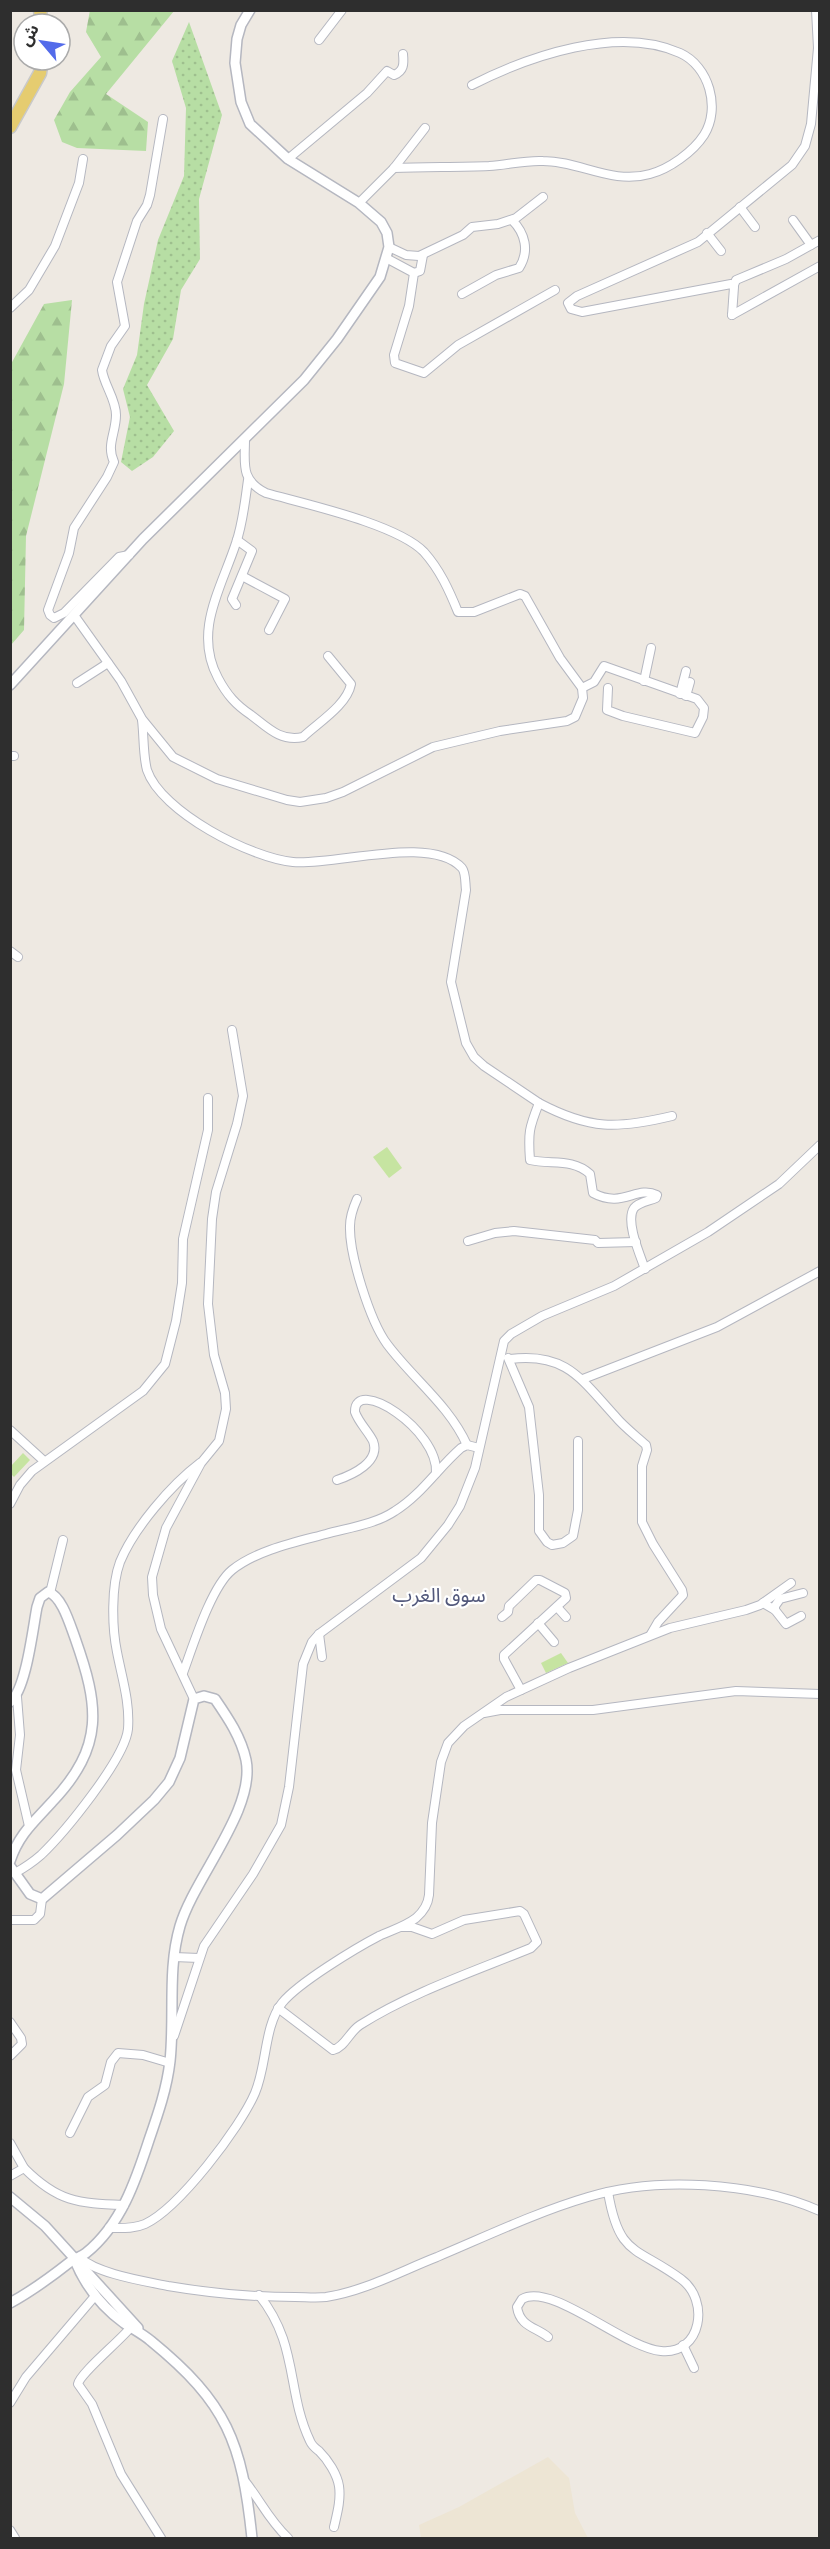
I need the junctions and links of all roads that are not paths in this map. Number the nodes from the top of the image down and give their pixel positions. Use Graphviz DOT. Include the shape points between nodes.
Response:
graph roads {
  1 [pos="250,10"];
  2 [pos="342,10"];
  3 [pos="816,10"];
  4 [pos="319,40"];
  5 [pos="403,54"];
  6 [pos="40,72"];
  7 [pos="472,85"];
  8 [pos="163,119"];
  9 [pos="10,127"];
  10 [pos="425,128"];
  11 [pos="84,159"];
  12 [pos="288,159"];
  13 [pos="394,168"];
  14 [pos="543,197"];
  15 [pos="359,203"];
  16 [pos="740,207"];
  17 [pos="512,220"];
  18 [pos="793,220"];
  19 [pos="755,227"];
  20 [pos="707,233"];
  21 [pos="819,240"];
  22 [pos="811,245"];
  23 [pos="389,247"];
  24 [pos="722,251"];
  25 [pos="423,255"];
  26 [pos="386,258"];
  27 [pos="819,266"];
  28 [pos="414,273"];
  29 [pos="734,285"];
  30 [pos="555,290"];
  31 [pos="462,294"];
  32 [pos="10,308"];
  33 [pos="245,439"];
  34 [pos="248,480"];
  35 [pos="237,540"];
  36 [pos="129,555"];
  37 [pos="242,576"];
  38 [pos="236,605"];
  39 [pos="74,615"];
  40 [pos="269,630"];
  41 [pos="651,648"];
  42 [pos="328,656"];
  43 [pos="108,663"];
  44 [pos="686,671"];
  45 [pos="644,681"];
  46 [pos="690,682"];
  47 [pos="77,683"];
  48 [pos="10,685"];
  49 [pos="582,688"];
  50 [pos="609,688"];
  51 [pos="683,695"];
  52 [pos="142,719"];
  53 [pos="10,951"];
  54 [pos="18,957"];
  55 [pos="232,1030"];
  56 [pos="208,1098"];
  57 [pos="539,1103"];
  58 [pos="672,1116"];
  59 [pos="819,1145"];
  60 [pos="357,1199"];
  61 [pos="468,1241"];
  62 [pos="636,1242"];
  63 [pos="645,1269"];
  64 [pos="819,1271"];
  65 [pos="501,1353"];
  66 [pos="510,1359"];
  67 [pos="583,1379"];
  68 [pos="10,1430"];
  69 [pos="578,1441"];
  70 [pos="467,1445"];
  71 [pos="479,1448"];
  72 [pos="44,1461"];
  73 [pos="201,1462"];
  74 [pos="436,1473"];
  75 [pos="337,1480"];
  76 [pos="10,1504"];
  77 [pos="63,1540"];
  78 [pos="791,1583"];
  79 [pos="50,1593"];
  80 [pos="803,1593"];
  81 [pos="763,1603"];
  82 [pos="557,1607"];
  83 [pos="775,1610"];
  84 [pos="801,1616"];
  85 [pos="502,1617"];
  86 [pos="566,1617"];
  87 [pos="538,1623"];
  88 [pos="319,1634"];
  89 [pos="651,1634"];
  90 [pos="554,1642"];
  91 [pos="322,1657"];
  92 [pos="183,1672"];
  93 [pos="521,1690"];
  94 [pos="819,1694"];
  95 [pos="194,1699"];
  96 [pos="14,1700"];
  97 [pos="478,1715"];
  98 [pos="29,1826"];
  99 [pos="12,1867"];
  100 [pos="42,1899"];
  101 [pos="10,1920"];
  102 [pos="402,1927"];
  103 [pos="174,1957"];
  104 [pos="199,1958"];
  105 [pos="278,2008"];
  106 [pos="10,2022"];
  107 [pos="171,2044"];
  108 [pos="10,2056"];
  109 [pos="170,2063"];
  110 [pos="70,2133"];
  111 [pos="10,2143"];
  112 [pos="24,2168"];
  113 [pos="10,2176"];
  114 [pos="608,2193"];
  115 [pos="10,2197"];
  116 [pos="124,2205"];
  117 [pos="819,2211"];
  118 [pos="109,2228"];
  119 [pos="76,2258"];
  120 [pos="259,2295"];
  121 [pos="96,2296"];
  122 [pos="10,2303"];
  123 [pos="131,2327"];
  124 [pos="142,2334"];
  125 [pos="548,2337"];
  126 [pos="683,2345"];
  127 [pos="694,2368"];
  128 [pos="10,2403"];
  129 [pos="243,2478"];
  130 [pos="334,2527"];
  131 [pos="10,2530"];
  132 [pos="15,2538"];
  133 [pos="160,2538"];
  134 [pos="252,2538"];
  135 [pos="288,2538"];
  1 -- 12 [label="street" via="241,25 235,51 241,102 249,124"];
  2 -- 4 [label="street"];
  3 -- 16 [label="street" via="818,48 808,137 792,165"];
  5 -- 12 [label="street" via="404,64 399,73 387,71 367,93"];
  6 -- 9 [label="main road"];
  7 -- 13 [label="street" via="555,52 626,41 656,45 690,58 710,87 711,104 705,134 692,148 667,167 641,176 615,177 545,160 490,166"];
  8 -- 36 [label="street" via="150,195 117,282 124,326 102,369 116,415 109,450 114,462 74,528 48,610 50,615 54,618 63,613 119,557"];
  10 -- 13 [label="street"];
  11 -- 32 [label="street" via="55,246 29,290"];
  12 -- 15 [label="street"];
  13 -- 15 [label="street"];
  14 -- 17 [label="street"];
  15 -- 23 [label="street" via="381,222"];
  16 -- 19 [label="street"];
  16 -- 20 [label="street"];
  17 -- 25 [label="street" via="472,227"];
  17 -- 31 [label="street" via="523,232 522,264"];
  18 -- 22 [label="street"];
  20 -- 24 [label="street"];
  20 -- 29 [label="street" via="686,249 577,296 568,308 582,312"];
  21 -- 22 [label="street"];
  22 -- 29 [label="street" via="736,280"];
  23 -- 25 [label="street" via="406,255"];
  23 -- 26 [label="street"];
  25 -- 28 [label="street" via="420,271"];
  26 -- 28 [label="street"];
  26 -- 33 [label="street" via="373,290 317,365"];
  27 -- 29 [label="street" via="732,315"];
  28 -- 30 [label="street" via="410,306 394,359 395,363 424,373 458,345"];
  33 -- 34 [label="street"];
  33 -- 36 [label="street"];
  34 -- 35 [label="street"];
  34 -- 49 [label="street" via="266,493 381,527 415,544 440,573 458,612 474,612 520,594 525,596"];
  35 -- 37 [label="street" via="252,551"];
  35 -- 42 [label="street" via="215,599 207,643 211,664 233,702 278,735 303,737 338,708 350,691 351,684"];
  36 -- 39 [label="street"];
  37 -- 38 [label="street" via="232,599"];
  37 -- 40 [label="street" via="263,581 285,599"];
  39 -- 43 [label="street"];
  39 -- 48 [label="street"];
  41 -- 45 [label="street"];
  43 -- 47 [label="street"];
  43 -- 52 [label="street"];
  44 -- 51 [label="street"];
  45 -- 49 [label="street" via="604,666 594,682"];
  45 -- 51 [label="street"];
  46 -- 51 [label="street"];
  49 -- 52 [label="street" via="581,706 575,717 567,721 433,747 356,788 300,802 217,778 180,761"];
  50 -- 51 [label="street" via="607,710 694,733 704,708 697,699"];
  52 -- 57 [label="street" via="148,771 159,791 187,816 229,840 268,858 294,862 408,851 440,856 462,868 466,890 451,982 466,1043 474,1057"];
  53 -- 54 [label="street"];
  55 -- 73 [label="street" via="243,1096 216,1192 208,1304 226,1409 219,1441"];
  56 -- 72 [label="street" via="208,1130 183,1239 182,1283 165,1364 143,1391"];
  57 -- 58 [label="street" via="567,1118 603,1126 642,1124"];
  57 -- 62 [label="street" via="528,1138 530,1160 583,1167 590,1174 593,1193 602,1198 657,1195 633,1209 631,1224"];
  59 -- 63 [label="street" via="762,1197"];
  60 -- 70 [label="street" via="350,1227 355,1264 378,1329 447,1412"];
  61 -- 62 [label="street" via="514,1232 598,1243"];
  62 -- 63 [label="street"];
  63 -- 65 [label="street" via="511,1334"];
  64 -- 67 [label="street" via="717,1327"];
  65 -- 66 [label="street"];
  65 -- 71 [label="street"];
  66 -- 67 [label="street" via="548,1360"];
  66 -- 69 [label="street" via="529,1407 539,1532 552,1545 569,1540 576,1527"];
  67 -- 89 [label="street" via="647,1450 642,1466 642,1522 683,1595"];
  68 -- 72 [label="street"];
  70 -- 71 [label="street"];
  70 -- 74 [label="street"];
  71 -- 88 [label="street" via="460,1506 422,1558"];
  72 -- 76 [label="street" via="20,1485"];
  73 -- 92 [label="street" via="166,1528 152,1577 161,1629"];
  73 -- 99 [label="street" via="163,1500 120,1563 114,1616 128,1705 123,1748 108,1774 41,1854"];
  74 -- 75 [label="street" via="434,1455 416,1429 393,1411 367,1399 358,1402 355,1412 374,1444 374,1452 361,1469"];
  74 -- 92 [label="street" via="395,1512 300,1541 231,1571 218,1589"];
  77 -- 79 [label="street"];
  78 -- 81 [label="street"];
  79 -- 96 [label="street" via="40,1598 37,1606"];
  79 -- 98 [label="street" via="60,1603 75,1637 94,1718 89,1743 73,1779"];
  80 -- 83 [label="street" via="780,1599"];
  81 -- 83 [label="street"];
  81 -- 89 [label="street"];
  82 -- 85 [label="street" via="566,1598 565,1593 536,1580"];
  82 -- 86 [label="street"];
  82 -- 87 [label="street"];
  83 -- 84 [label="street" via="786,1624"];
  87 -- 90 [label="street"];
  87 -- 93 [label="street" via="504,1655"];
  88 -- 91 [label="street"];
  88 -- 104 [label="street" via="303,1664 281,1825"];
  89 -- 93 [label="street"];
  92 -- 95 [label="street"];
  93 -- 97 [label="street"];
  94 -- 97 [label="street" via="736,1691 593,1710 500,1710"];
  95 -- 100 [label="street" via="180,1758 169,1782 117,1835"];
  95 -- 103 [label="street" via="204,1696 215,1700 223,1711 241,1744 246,1778 230,1828 187,1908"];
  96 -- 98 [label="street" via="20,1735 16,1770"];
  97 -- 102 [label="street" via="453,1736 444,1751 434,1805 428,1902 417,1917"];
  98 -- 99 [label="street" via="19,1839"];
  99 -- 100 [label="street" via="30,1894"];
  100 -- 101 [label="street" via="40,1914 34,1920"];
  102 -- 105 [label="street" via="328,1968 287,1996"];
  102 -- 105 [label="street" via="432,1934 464,1920 520,1911 537,1942 359,2026 339,2049 328,2048"];
  103 -- 104 [label="street"];
  103 -- 107 [label="street"];
  104 -- 107 [label="street"];
  105 -- 118 [label="street" via="255,2094 218,2151 157,2216 136,2227"];
  106 -- 108 [label="street" via="22,2044"];
  107 -- 109 [label="street"];
  109 -- 110 [label="street" via="118,2053 111,2061 105,2085 88,2097"];
  109 -- 116 [label="street" via="159,2113"];
  111 -- 112 [label="street"];
  112 -- 113 [label="street"];
  112 -- 116 [label="street" via="62,2197"];
  114 -- 117 [label="street" via="678,2184 744,2188"];
  114 -- 120 [label="street" via="536,2216 362,2288 324,2297"];
  114 -- 126 [label="street" via="624,2242 682,2280 699,2306 692,2337"];
  115 -- 119 [label="street"];
  116 -- 118 [label="street"];
  118 -- 119 [label="street" via="86,2253"];
  119 -- 120 [label="street" via="127,2278 189,2290"];
  119 -- 121 [label="street"];
  119 -- 122 [label="street"];
  119 -- 124 [label="street"];
  120 -- 130 [label="street" via="284,2336 310,2442 327,2460 338,2481"];
  121 -- 123 [label="street"];
  121 -- 128 [label="street" via="26,2377"];
  123 -- 124 [label="street"];
  123 -- 133 [label="street" via="81,2376 78,2384 92,2404 119,2469"];
  124 -- 129 [label="street" via="195,2380 214,2403 235,2444"];
  125 -- 126 [label="street" via="521,2319 517,2307 522,2299 536,2296 559,2301 651,2349 670,2351"];
  126 -- 127 [label="street"];
  129 -- 134 [label="street"];
  129 -- 135 [label="street" via="270,2520"];
  131 -- 132 [label="street"];
}
